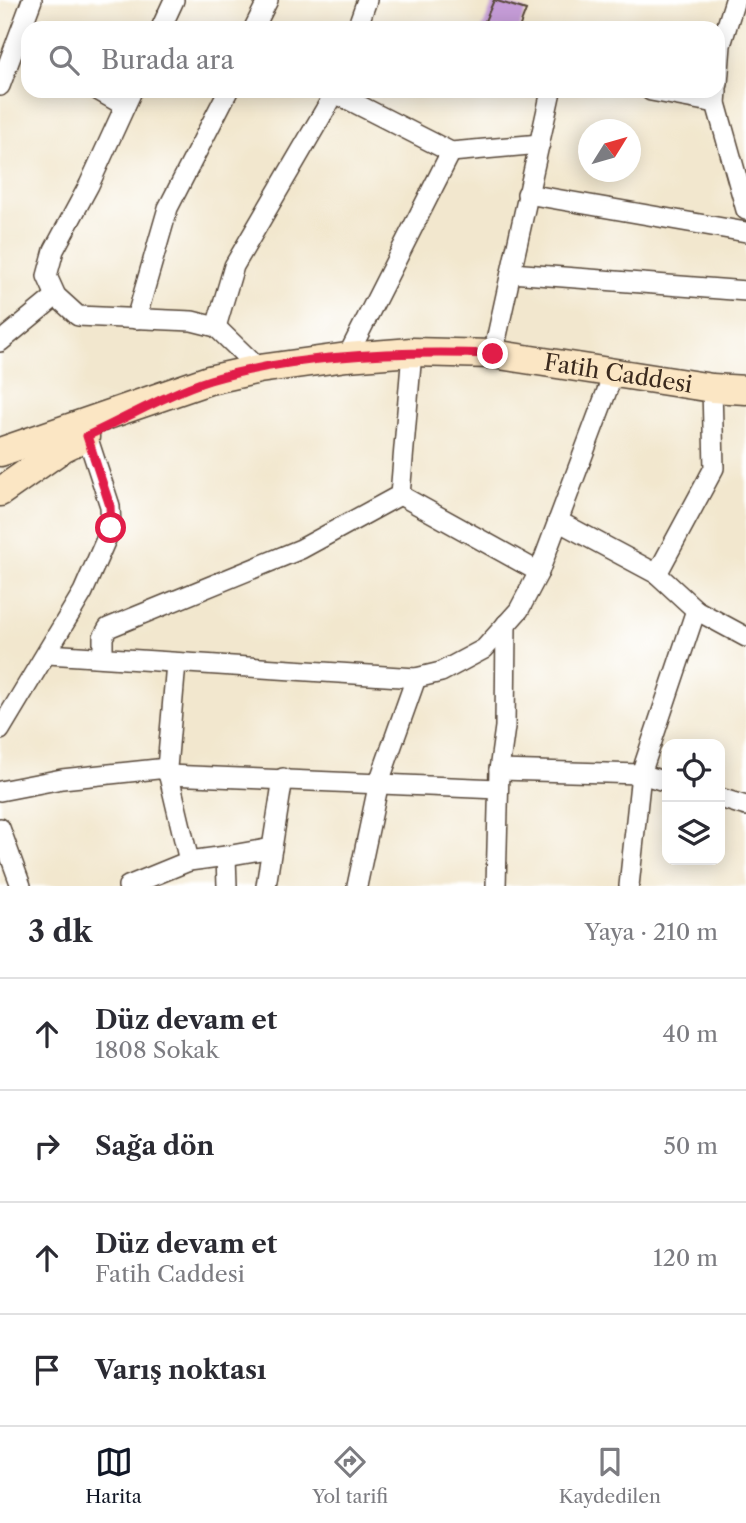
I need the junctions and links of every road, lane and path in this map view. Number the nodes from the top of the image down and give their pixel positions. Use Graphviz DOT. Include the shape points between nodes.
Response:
graph roads {
  1 [pos="32,0"];
  2 [pos="174,0"];
  3 [pos="268,0"];
  4 [pos="367,0"];
  5 [pos="735,0"];
  6 [pos="24,21"];
  7 [pos="164,21"];
  8 [pos="258,21"];
  9 [pos="360,21"];
  10 [pos="725,33"];
  11 [pos="15,44"];
  12 [pos="0,86"];
  13 [pos="129,98"];
  14 [pos="224,98"];
  15 [pos="332,98"];
  16 [pos="347,98"];
  17 [pos="550,98"];
  18 [pos="718,98"];
  19 [pos="540,144"];
  20 [pos="451,152"];
  21 [pos="527,194"];
  22 [pos="746,210"];
  23 [pos="746,232"];
  24 [pos="511,273"];
  25 [pos="746,291"];
  26 [pos="56,296"];
  27 [pos="136,319"];
  28 [pos="216,327"];
  29 [pos="0,342"];
  30 [pos="412,352"];
  31 [pos="493,354"];
  32 [pos="347,357"];
  33 [pos="259,369"];
  34 [pos="614,372"];
  35 [pos="208,380"];
  36 [pos="712,388"];
  37 [pos="746,390"];
  38 [pos="87,436"];
  39 [pos="6,447"];
  40 [pos="0,492"];
  41 [pos="400,495"];
  42 [pos="558,521"];
  43 [pos="539,572"];
  44 [pos="657,574"];
  45 [pos="696,610"];
  46 [pos="506,624"];
  47 [pos="746,637"];
  48 [pos="48,654"];
  49 [pos="103,657"];
  50 [pos="176,663"];
  51 [pos="416,678"];
  52 [pos="0,730"];
  53 [pos="168,771"];
  54 [pos="641,774"];
  55 [pos="283,778"];
  56 [pos="498,779"];
  57 [pos="662,780"];
  58 [pos="380,782"];
  59 [pos="0,791"];
  60 [pos="725,800"];
  61 [pos="746,806"];
  62 [pos="1,834"];
  63 [pos="272,848"];
  64 [pos="226,856"];
  65 [pos="189,861"];
  66 [pos="21,886"];
  67 [pos="128,886"];
  68 [pos="227,886"];
  69 [pos="266,886"];
  70 [pos="357,886"];
  71 [pos="496,886"];
  72 [pos="629,886"];
  1 -- 6 [label="street"];
  2 -- 7 [label="street"];
  3 -- 8 [label="street"];
  4 -- 9 [label="street"];
  5 -- 10 [label="street"];
  11 -- 12 [label="street"];
  13 -- 26 [label="street" via="54,250 47,276"];
  14 -- 27 [label="street" via="168,208"];
  15 -- 28 [label="street" via="234,266"];
  16 -- 20 [label="street"];
  17 -- 19 [label="street"];
  18 -- 22 [label="street"];
  19 -- 20 [label="street"];
  19 -- 21 [label="street"];
  20 -- 32 [label="street"];
  21 -- 23 [label="street"];
  21 -- 24 [label="street"];
  24 -- 25 [label="street"];
  24 -- 31 [label="street"];
  26 -- 27 [label="street" via="78,316"];
  26 -- 29 [label="street"];
  27 -- 28 [label="street" via="192,321"];
  28 -- 33 [label="street"];
  30 -- 31 [label="main road, Fatih Caddesi"];
  30 -- 32 [label="main road, Fatih Caddesi"];
  30 -- 41 [label="street"];
  31 -- 34 [label="main road, Fatih Caddesi"];
  32 -- 33 [label="main road, Fatih Caddesi"];
  33 -- 35 [label="main road, Fatih Caddesi"];
  34 -- 36 [label="main road, Fatih Caddesi"];
  34 -- 42 [label="street"];
  35 -- 38 [label="main road"];
  35 -- 39 [label="main road, Fatih Caddesi"];
  36 -- 37 [label="main road, Fatih Caddesi"];
  36 -- 44 [label="street" via="714,468"];
  38 -- 40 [label="main road"];
  38 -- 48 [label="street" via="110,506 111,528 83,592"];
  41 -- 43 [label="street"];
  41 -- 49 [label="street" via="302,549 108,628"];
  42 -- 43 [label="street"];
  42 -- 44 [label="street"];
  43 -- 46 [label="street"];
  44 -- 45 [label="street"];
  45 -- 47 [label="street"];
  45 -- 54 [label="street"];
  46 -- 51 [label="street" via="484,649 441,672"];
  46 -- 56 [label="street" via="505,727"];
  48 -- 49 [label="street"];
  48 -- 52 [label="street"];
  49 -- 50 [label="street"];
  50 -- 51 [label="street"];
  50 -- 53 [label="street"];
  51 -- 58 [label="street"];
  53 -- 55 [label="street"];
  53 -- 59 [label="street" via="62,779"];
  53 -- 65 [label="street"];
  54 -- 56 [label="street"];
  54 -- 57 [label="street"];
  54 -- 72 [label="street"];
  55 -- 58 [label="street"];
  55 -- 63 [label="street"];
  56 -- 58 [label="street"];
  56 -- 71 [label="street"];
  58 -- 70 [label="street"];
  60 -- 61 [label="street"];
  62 -- 66 [label="street"];
  63 -- 64 [label="street"];
  63 -- 69 [label="street"];
  64 -- 65 [label="street"];
  64 -- 68 [label="street"];
  65 -- 67 [label="street"];
}
